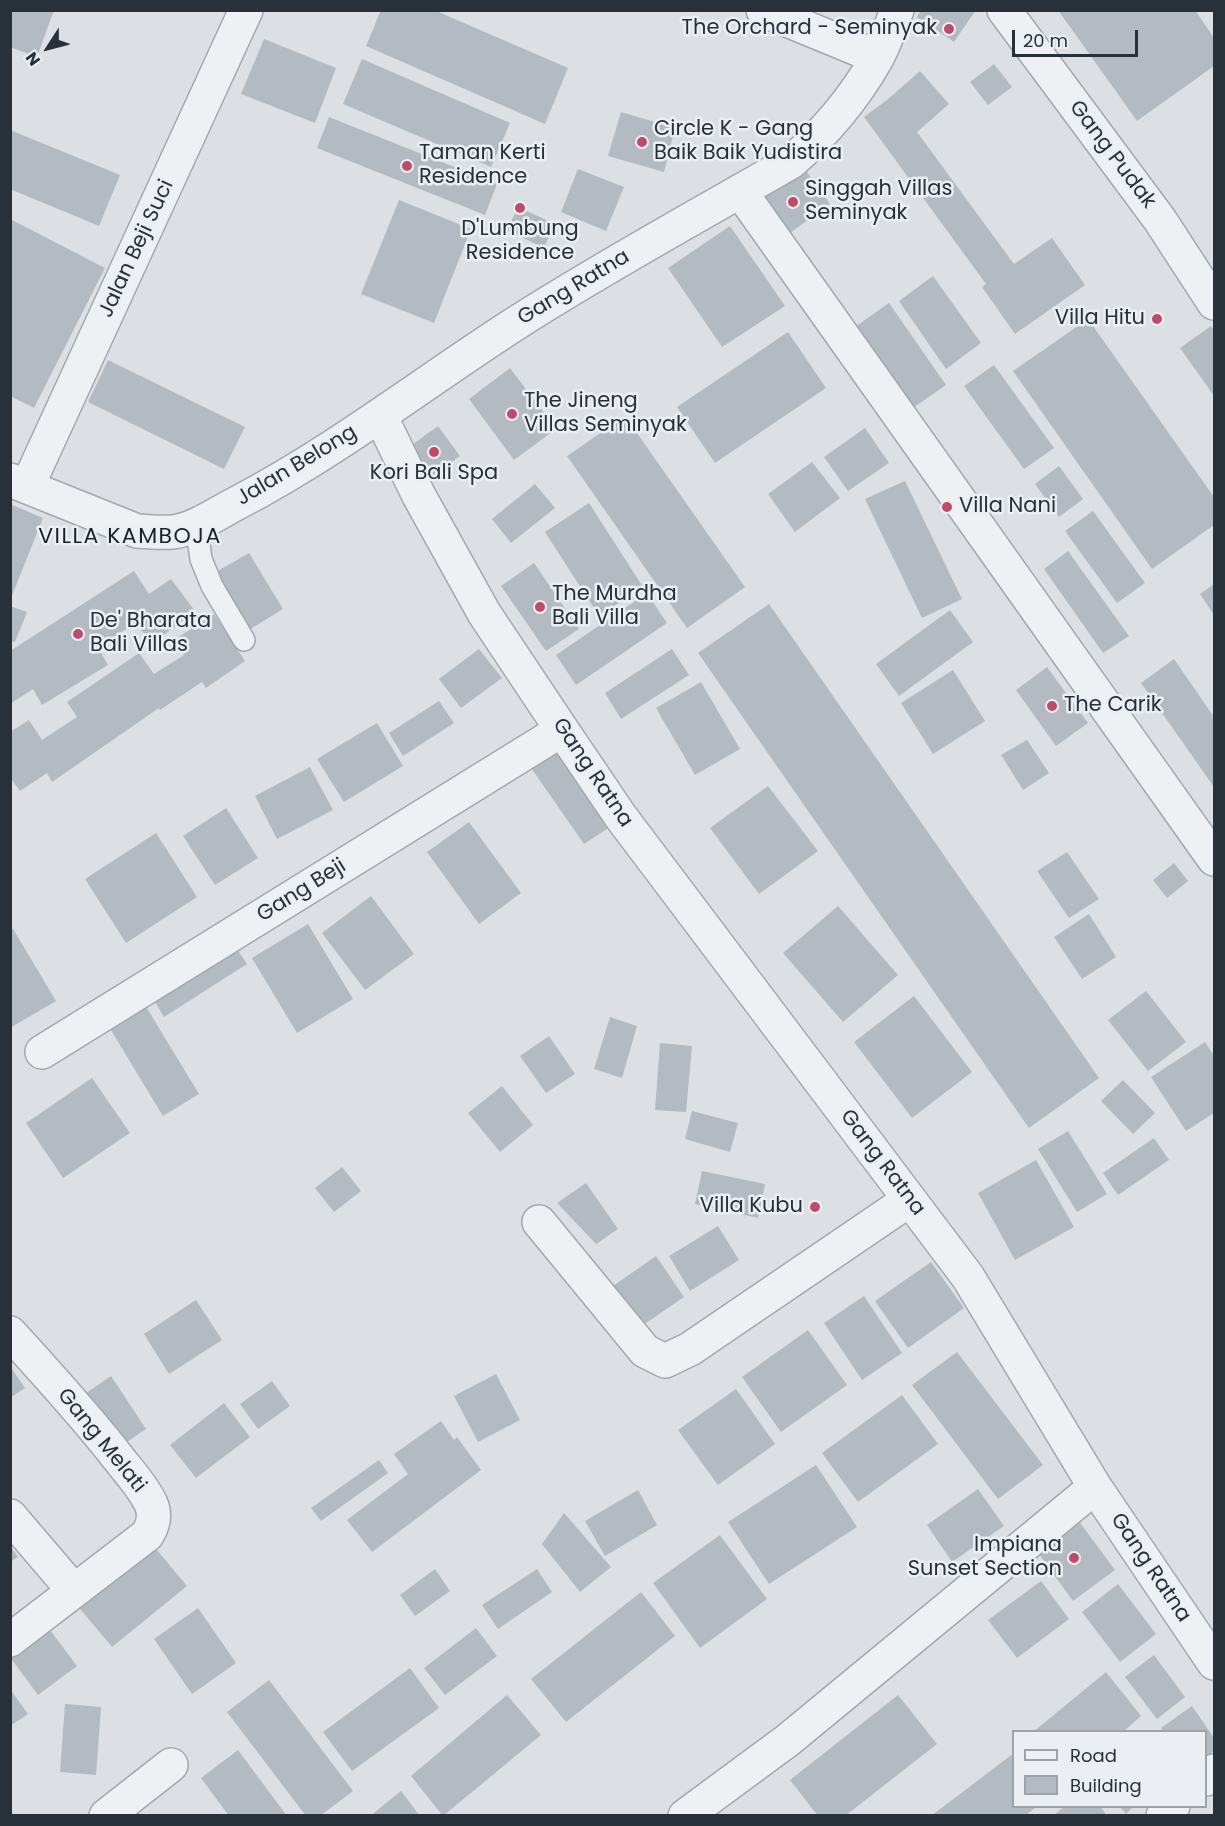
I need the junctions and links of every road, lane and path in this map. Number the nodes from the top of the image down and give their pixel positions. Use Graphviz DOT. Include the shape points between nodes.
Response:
graph roads {
  1 [pos="246,10"];
  2 [pos="763,10"];
  3 [pos="897,10"];
  4 [pos="1004,10"];
  5 [pos="877,57"];
  6 [pos="740,191"];
  7 [pos="1215,303"];
  8 [pos="380,415"];
  9 [pos="19,483"];
  10 [pos="196,524"];
  11 [pos="244,640"];
  12 [pos="562,730"];
  13 [pos="1215,859"];
  14 [pos="42,1052"];
  15 [pos="909,1200"];
  16 [pos="539,1222"];
  17 [pos="10,1333"];
  18 [pos="1095,1487"];
  19 [pos="10,1516"];
  20 [pos="74,1591"];
  21 [pos="10,1640"];
  22 [pos="1215,1663"];
  23 [pos="171,1765"];
  24 [pos="106,1815"];
  25 [pos="685,1815"];
  1 -- 9 [label="street, Jalan Beji Suci"];
  2 -- 5 [label="street"];
  3 -- 5 [label="street, Gang Ratna"];
  4 -- 7 [label="street, Gang Pudak" via="1160,220"];
  5 -- 6 [label="street, Gang Ratna" via="843,109 813,143 791,162"];
  6 -- 8 [label="street, Gang Ratna" via="522,320"];
  6 -- 13 [label="street"];
  8 -- 10 [label="street, Jalan Belong" via="276,483"];
  8 -- 12 [label="street, Gang Ratna" via="417,494 484,613"];
  9 -- 10 [label="street, Jalan Belong" via="137,531 174,532"];
  10 -- 11 [label="lane" via="201,559 212,586"];
  12 -- 14 [label="street, Gang Beji"];
  12 -- 15 [label="street, Gang Ratna" via="621,817"];
  15 -- 16 [label="street" via="690,1349 665,1361 645,1351"];
  15 -- 18 [label="street, Gang Ratna" via="968,1278"];
  17 -- 20 [label="street, Gang Melati" via="95,1428 152,1506 152,1526 147,1535"];
  18 -- 22 [label="street, Gang Ratna"];
  18 -- 25 [label="street" via="788,1740"];
  19 -- 20 [label="street"];
  20 -- 21 [label="street, Gang Melati"];
  23 -- 24 [label="street"];
}
